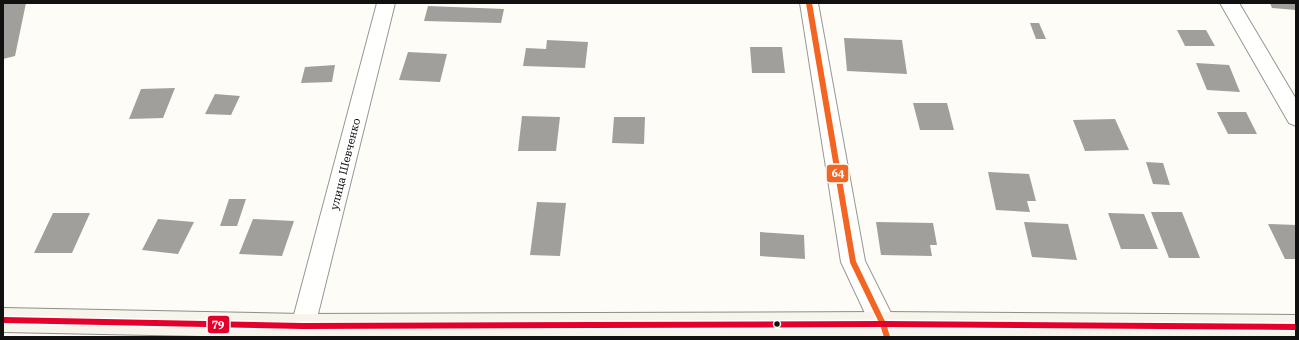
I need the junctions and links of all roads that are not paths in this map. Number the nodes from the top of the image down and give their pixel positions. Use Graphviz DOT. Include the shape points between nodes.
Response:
graph roads {
  1 [pos="386,3"];
  2 [pos="809,3"];
  3 [pos="1229,3"];
  4 [pos="1296,117"];
  5 [pos="3,320"];
  6 [pos="303,326"];
  7 [pos="1296,327"];
  8 [pos="885,330"];
  1 -- 6 [label="street, улица Шевченко"];
  2 -- 8 [label="street" via="854,262"];
  3 -- 4 [label="street"];
  5 -- 6 [label="street"];
  6 -- 8 [label="street"];
  7 -- 8 [label="street"];
}
